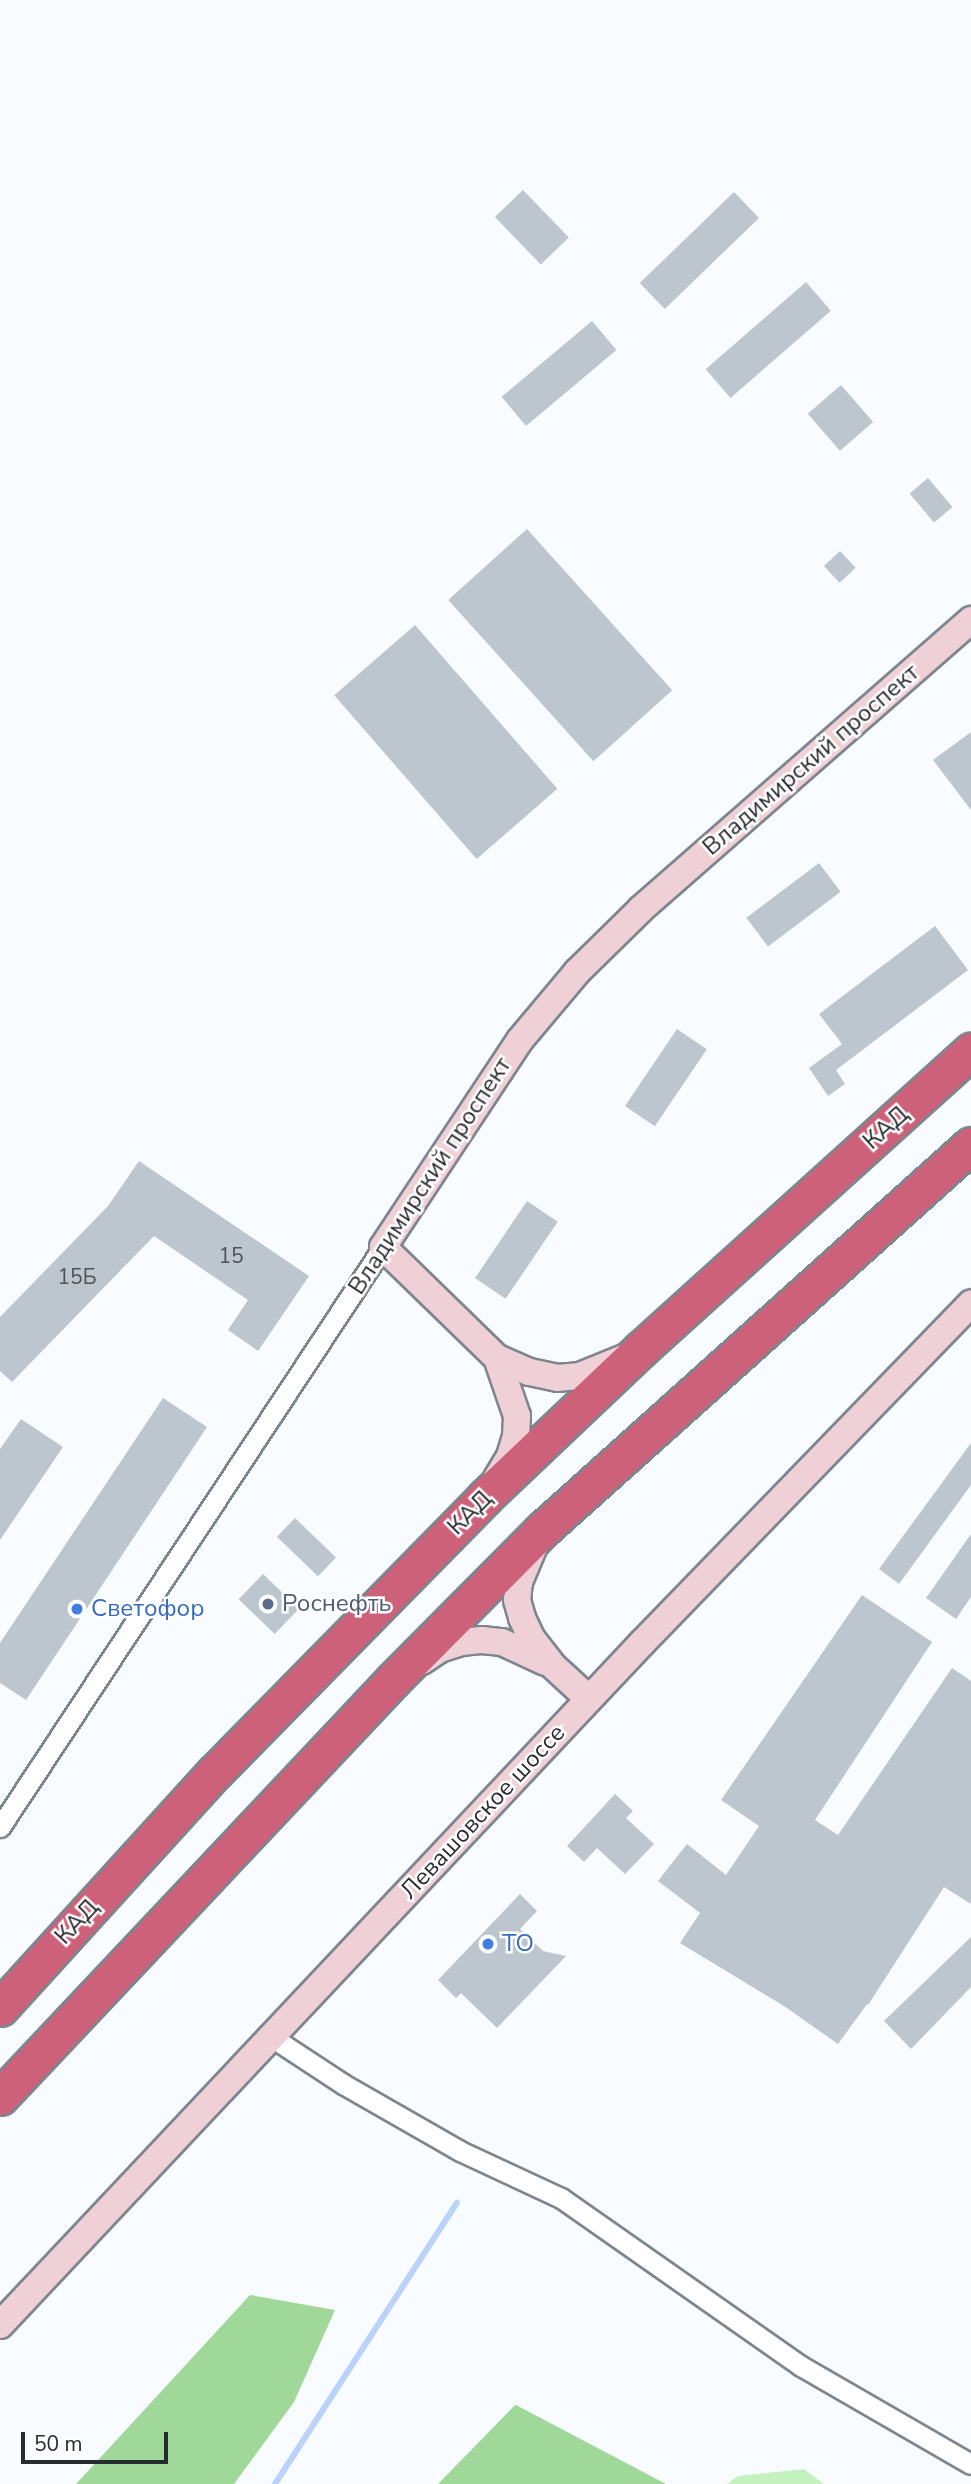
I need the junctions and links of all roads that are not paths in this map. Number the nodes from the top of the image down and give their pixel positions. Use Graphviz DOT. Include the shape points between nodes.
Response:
graph roads {
  1 [pos="971,620"];
  2 [pos="971,1051"];
  3 [pos="971,1145"];
  4 [pos="383,1247"];
  5 [pos="971,1303"];
  6 [pos="641,1349"];
  7 [pos="497,1358"];
  8 [pos="485,1497"];
  9 [pos="542,1530"];
  10 [pos="552,1665"];
  11 [pos="394,1679"];
  12 [pos="589,1699"];
  13 [pos="0,1827"];
  14 [pos="0,2008"];
  15 [pos="270,2036"];
  16 [pos="0,2097"];
  17 [pos="0,2325"];
  18 [pos="971,2464"];
  1 -- 4 [label="main road, Владимирский проспект" via="641,909 577,972 520,1040"];
  2 -- 6 [label="highway, КАД"];
  3 -- 9 [label="highway"];
  4 -- 7 [label="main road"];
  4 -- 13 [label="street, Владимирский проспект"];
  5 -- 12 [label="main road, Левашовское шоссе"];
  6 -- 7 [label="main road" via="591,1372 558,1378"];
  6 -- 8 [label="highway, КАД"];
  7 -- 8 [label="main road" via="512,1393 516,1436 510,1456"];
  8 -- 14 [label="highway, КАД" via="215,1772"];
  9 -- 10 [label="main road" via="519,1582 517,1600 531,1639"];
  9 -- 11 [label="highway"];
  10 -- 11 [label="main road" via="502,1642 482,1640 440,1649"];
  10 -- 12 [label="main road"];
  11 -- 16 [label="highway"];
  12 -- 15 [label="main road, Левашовское шоссе"];
  15 -- 17 [label="main road, Левашовское шоссе"];
  15 -- 18 [label="street" via="460,2151 561,2198 802,2366"];
}
